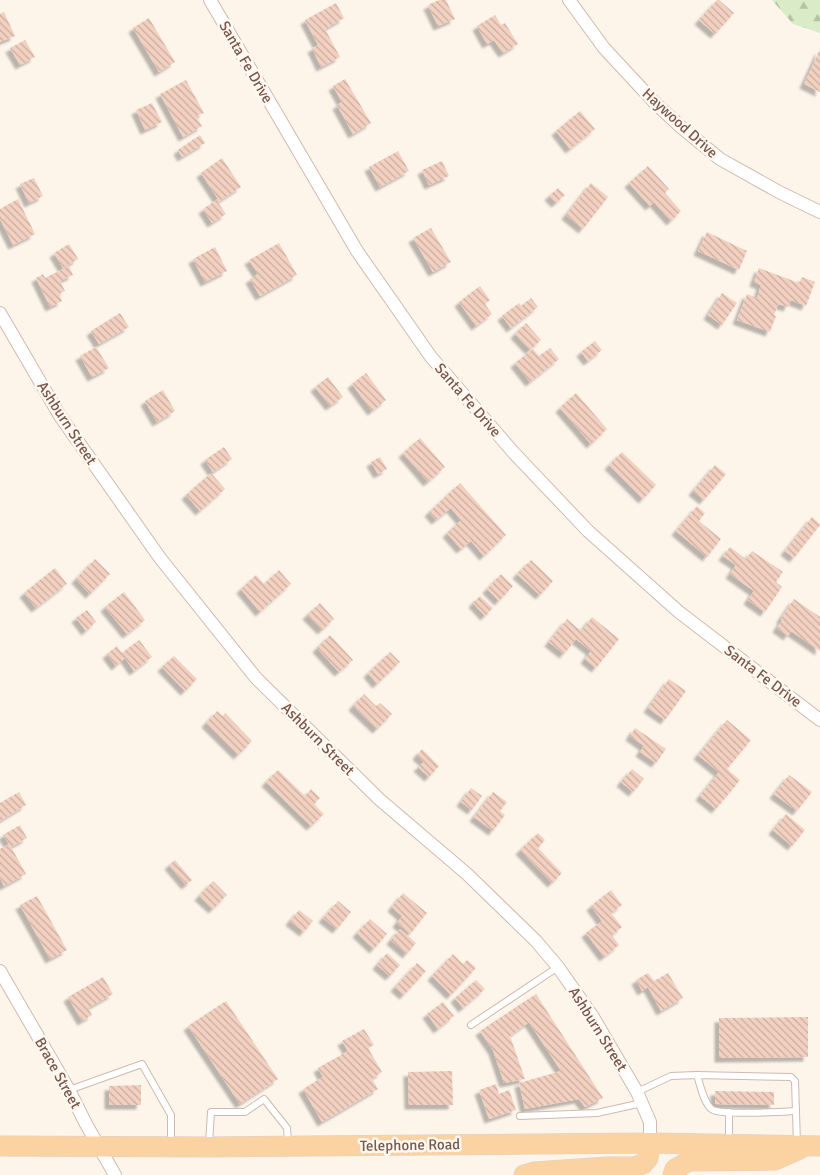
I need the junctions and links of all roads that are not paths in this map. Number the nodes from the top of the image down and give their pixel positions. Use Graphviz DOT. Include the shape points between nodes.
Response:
graph roads {
  1 [pos="210,0"];
  2 [pos="569,0"];
  3 [pos="820,212"];
  4 [pos="0,313"];
  5 [pos="820,720"];
  6 [pos="558,967"];
  7 [pos="0,971"];
  8 [pos="470,1025"];
  9 [pos="697,1074"];
  10 [pos="69,1090"];
  11 [pos="259,1092"];
  12 [pos="640,1097"];
  13 [pos="264,1099"];
  14 [pos="796,1111"];
  15 [pos="728,1112"];
  16 [pos="520,1116"];
  17 [pos="650,1143"];
  18 [pos="729,1145"];
  19 [pos="0,1146"];
  20 [pos="100,1146"];
  21 [pos="288,1146"];
  22 [pos="808,1146"];
  23 [pos="171,1147"];
  24 [pos="209,1147"];
  25 [pos="115,1175"];
  26 [pos="524,1175"];
  27 [pos="673,1175"];
  1 -- 5 [label="street, Santa Fe Drive" via="357,251 431,357 513,452 588,531 678,612"];
  2 -- 3 [label="street, Haywood Drive" via="604,48 681,127 720,159"];
  4 -- 6 [label="street, Ashburn Street" via="60,416 160,558 256,678 379,799 467,874"];
  6 -- 8 [label="lane"];
  6 -- 12 [label="street, Ashburn Street" via="593,1017"];
  7 -- 10 [label="street, Brace Street"];
  9 -- 12 [label="lane" via="671,1076"];
  9 -- 14 [label="lane" via="791,1077"];
  9 -- 15 [label="lane" via="708,1105 714,1110"];
  10 -- 20 [label="street, Brace Street"];
  10 -- 23 [label="lane" via="142,1064 171,1115"];
  11 -- 13 [label="lane"];
  12 -- 16 [label="lane" via="597,1113"];
  12 -- 17 [label="street, Ashburn Street" via="650,1122"];
  13 -- 21 [label="lane" via="287,1128"];
  13 -- 24 [label="lane" via="245,1112 211,1112"];
  14 -- 15 [label="lane"];
  14 -- 22 [label="lane"];
  15 -- 18 [label="lane"];
  17 -- 18 [label="main road, Telephone Road"];
  17 -- 21 [label="main road, Telephone Road"];
  17 -- 26 [label="main road" via="648,1158 643,1164 633,1167"];
  18 -- 22 [label="main road, Telephone Road"];
  19 -- 20 [label="main road, Telephone Road"];
  20 -- 23 [label="main road, Telephone Road"];
  20 -- 25 [label="street, Brace Street"];
  21 -- 24 [label="main road, Telephone Road"];
  22 -- 27 [label="main road" via="775,1160 689,1162 675,1169"];
  23 -- 24 [label="main road, Telephone Road"];
}
